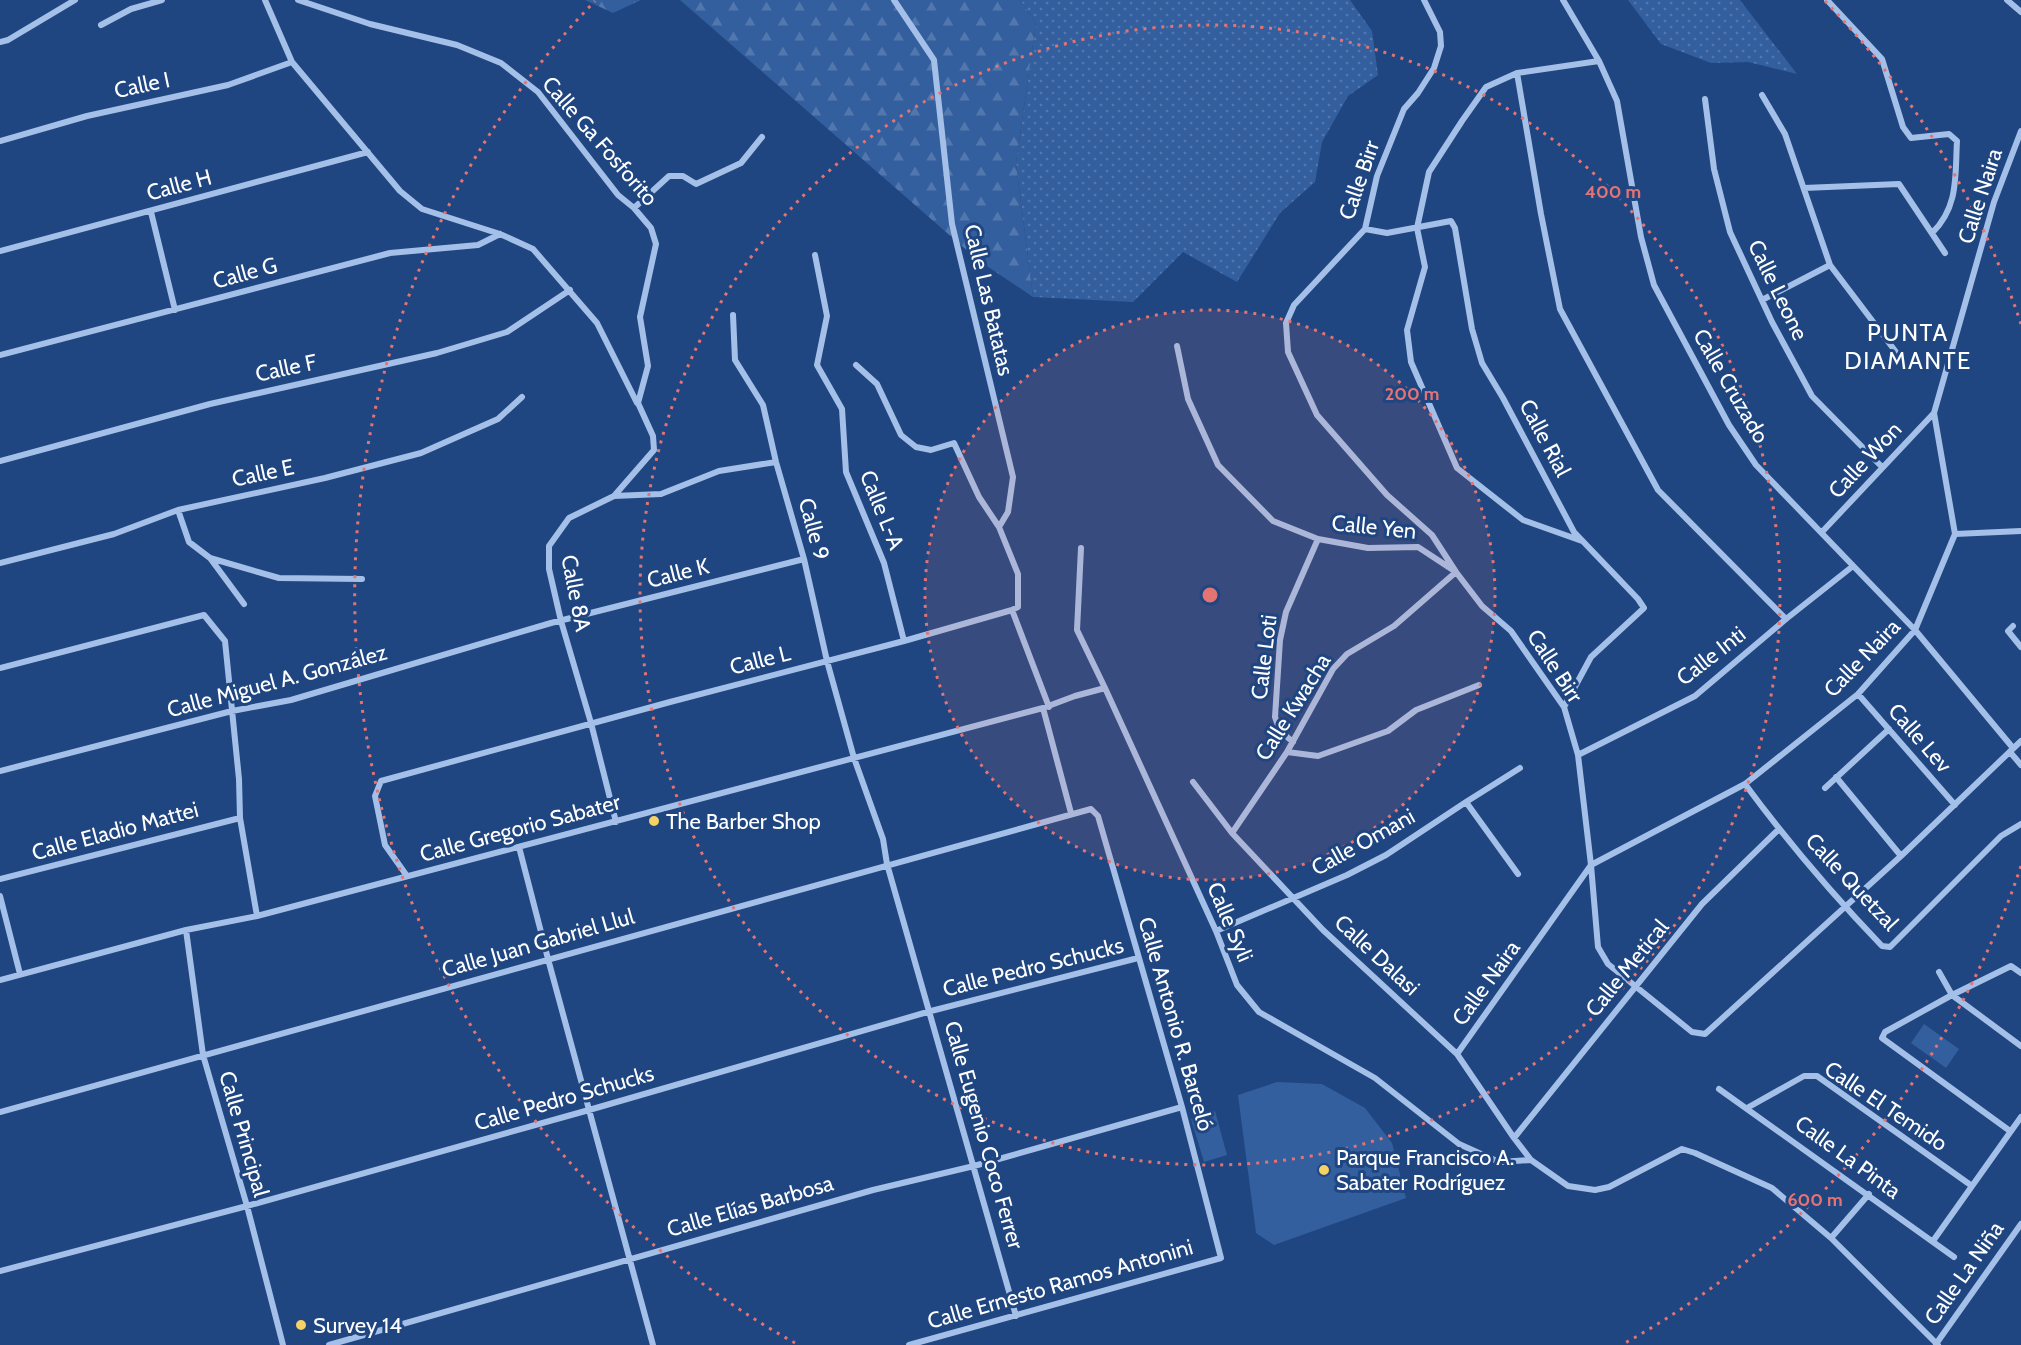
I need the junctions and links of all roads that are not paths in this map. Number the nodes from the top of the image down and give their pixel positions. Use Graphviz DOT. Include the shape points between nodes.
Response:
graph roads {
  1 [pos="75,0"];
  2 [pos="162,0"];
  3 [pos="265,0"];
  4 [pos="298,0"];
  5 [pos="894,0"];
  6 [pos="1424,0"];
  7 [pos="1563,0"];
  8 [pos="1827,0"];
  9 [pos="2007,0"];
  10 [pos="2021,12"];
  11 [pos="101,25"];
  12 [pos="0,42"];
  13 [pos="1599,61"];
  14 [pos="291,62"];
  15 [pos="1517,73"];
  16 [pos="1762,95"];
  17 [pos="1705,99"];
  18 [pos="2021,131"];
  19 [pos="762,137"];
  20 [pos="0,141"];
  21 [pos="368,152"];
  22 [pos="1804,188"];
  23 [pos="634,208"];
  24 [pos="151,212"];
  25 [pos="1417,228"];
  26 [pos="1365,229"];
  27 [pos="1932,233"];
  28 [pos="500,234"];
  29 [pos="0,251"];
  30 [pos="1945,253"];
  31 [pos="815,255"];
  32 [pos="1830,265"];
  33 [pos="570,290"];
  34 [pos="1762,300"];
  35 [pos="175,310"];
  36 [pos="733,315"];
  37 [pos="1177,346"];
  38 [pos="0,355"];
  39 [pos="1899,356"];
  40 [pos="856,365"];
  41 [pos="522,397"];
  42 [pos="638,403"];
  43 [pos="1934,413"];
  44 [pos="0,461"];
  45 [pos="776,462"];
  46 [pos="1882,467"];
  47 [pos="614,496"];
  48 [pos="178,510"];
  49 [pos="999,526"];
  50 [pos="2021,531"];
  51 [pos="1822,532"];
  52 [pos="1955,534"];
  53 [pos="1318,539"];
  54 [pos="1582,541"];
  55 [pos="1081,548"];
  56 [pos="210,558"];
  57 [pos="804,559"];
  58 [pos="0,562"];
  59 [pos="1854,566"];
  60 [pos="1456,572"];
  61 [pos="362,579"];
  62 [pos="244,604"];
  63 [pos="1012,610"];
  64 [pos="1785,619"];
  65 [pos="561,621"];
  66 [pos="2013,626"];
  67 [pos="1915,630"];
  68 [pos="904,641"];
  69 [pos="2021,647"];
  70 [pos="827,661"];
  71 [pos="0,668"];
  72 [pos="1479,685"];
  73 [pos="1106,688"];
  74 [pos="1858,694"];
  75 [pos="1564,707"];
  76 [pos="1046,708"];
  77 [pos="232,711"];
  78 [pos="591,723"];
  79 [pos="1889,729"];
  80 [pos="2021,741"];
  81 [pos="1293,742"];
  82 [pos="2012,750"];
  83 [pos="1287,752"];
  84 [pos="1578,755"];
  85 [pos="854,758"];
  86 [pos="2021,765"];
  87 [pos="1520,768"];
  88 [pos="0,771"];
  89 [pos="1836,777"];
  90 [pos="1193,782"];
  91 [pos="1745,784"];
  92 [pos="1825,788"];
  93 [pos="1466,802"];
  94 [pos="1955,805"];
  95 [pos="1085,810"];
  96 [pos="1071,813"];
  97 [pos="240,818"];
  98 [pos="616,822"];
  99 [pos="2021,825"];
  100 [pos="1779,829"];
  101 [pos="1232,833"];
  102 [pos="519,847"];
  103 [pos="1901,856"];
  104 [pos="887,864"];
  105 [pos="1591,865"];
  106 [pos="1518,874"];
  107 [pos="407,876"];
  108 [pos="0,879"];
  109 [pos="0,896"];
  110 [pos="1295,898"];
  111 [pos="1845,907"];
  112 [pos="257,916"];
  113 [pos="186,930"];
  114 [pos="1216,931"];
  115 [pos="1138,958"];
  116 [pos="548,959"];
  117 [pos="1939,972"];
  118 [pos="2021,973"];
  119 [pos="20,974"];
  120 [pos="0,980"];
  121 [pos="1635,985"];
  122 [pos="1952,995"];
  123 [pos="931,1011"];
  124 [pos="2021,1046"];
  125 [pos="1457,1054"];
  126 [pos="203,1055"];
  127 [pos="1719,1089"];
  128 [pos="1182,1107"];
  129 [pos="1747,1108"];
  130 [pos="589,1110"];
  131 [pos="0,1113"];
  132 [pos="2021,1117"];
  133 [pos="2010,1131"];
  134 [pos="1514,1138"];
  135 [pos="1531,1160"];
  136 [pos="974,1166"];
  137 [pos="1972,1186"];
  138 [pos="1869,1194"];
  139 [pos="247,1206"];
  140 [pos="2021,1224"];
  141 [pos="1831,1238"];
  142 [pos="1933,1241"];
  143 [pos="1954,1257"];
  144 [pos="1221,1258"];
  145 [pos="628,1259"];
  146 [pos="0,1271"];
  147 [pos="1016,1316"];
  148 [pos="1937,1344"];
  149 [pos="283,1345"];
  150 [pos="329,1345"];
  151 [pos="653,1345"];
  152 [pos="909,1345"];
  1 -- 12 [label="street"];
  2 -- 11 [label="street" via="131,9"];
  3 -- 14 [label="street"];
  4 -- 23 [label="street, Calle Ga Fosforito" via="370,24 457,45 501,63 538,92 618,195"];
  5 -- 49 [label="street, Calle Las Batatas" via="934,60 952,224 1012,477 1008,512"];
  6 -- 26 [label="street, Calle Birr" via="1440,32 1442,46 1434,68 1404,109 1377,176"];
  7 -- 13 [label="street, Calle Cruzado"];
  8 -- 27 [label="street, Calle Naira" via="1882,59 1903,127 1911,138 1949,134 1957,141 1954,195 1944,221"];
  9 -- 10 [label="street"];
  13 -- 15 [label="street"];
  13 -- 51 [label="street, Calle Cruzado" via="1617,101 1641,237 1654,285 1729,425 1756,465"];
  14 -- 20 [label="street, Calle I" via="228,85 87,116"];
  14 -- 21 [label="street"];
  15 -- 25 [label="street" via="1486,87 1434,163"];
  15 -- 64 [label="street" via="1560,309 1658,490"];
  16 -- 22 [label="street" via="1785,134"];
  17 -- 34 [label="street, Calle Leone" via="1714,169 1730,232"];
  18 -- 43 [label="street, Calle Naira" via="1994,202"];
  19 -- 23 [label="street" via="741,163 696,184 683,176 669,176"];
  21 -- 24 [label="street, Calle H"];
  21 -- 28 [label="street" via="400,191 422,209"];
  22 -- 27 [label="street, Calle Naira" via="1899,184"];
  22 -- 32 [label="street"];
  23 -- 42 [label="street, Calle Ga Fosforito" via="651,228 656,244 640,317 648,366"];
  24 -- 29 [label="street, Calle H"];
  24 -- 35 [label="street"];
  25 -- 26 [label="street, Calle Rial" via="1387,233"];
  25 -- 54 [label="street, Calle Rial" via="1451,221 1455,228 1472,329 1482,363"];
  25 -- 54 [label="street" via="1425,267 1407,330 1410,362 1457,468 1523,520"];
  26 -- 60 [label="street, Calle Birr" via="1294,305 1286,323 1288,352 1317,415 1387,495 1432,535"];
  27 -- 30 [label="street, Calle Naira"];
  28 -- 33 [label="street" via="533,249"];
  28 -- 35 [label="street, Calle G" via="478,245 390,253"];
  31 -- 68 [label="street, Calle L-A" via="827,316 817,365 842,409 846,472 884,563"];
  32 -- 34 [label="street"];
  32 -- 39 [label="street"];
  33 -- 42 [label="street" via="597,323"];
  33 -- 44 [label="street, Calle F" via="507,332 437,353 210,404"];
  34 -- 46 [label="street, Calle Leone" via="1812,396"];
  35 -- 38 [label="street, Calle G"];
  36 -- 45 [label="street, Calle 9" via="735,360 763,405"];
  37 -- 53 [label="street, Calle Yen" via="1188,399 1218,465 1273,521"];
  40 -- 49 [label="street" via="877,384 901,435 916,447 931,450 954,443 979,497"];
  41 -- 48 [label="street, Calle E" via="498,419 421,453"];
  42 -- 47 [label="street" via="653,436 654,450"];
  43 -- 46 [label="street, Calle Won"];
  43 -- 52 [label="street, Calle Naira"];
  45 -- 47 [label="street, Calle 8A" via="719,471 661,494"];
  45 -- 57 [label="street, Calle 9"];
  46 -- 51 [label="street, Calle Won"];
  47 -- 65 [label="street, Calle 8A" via="569,518 549,546 549,568"];
  48 -- 56 [label="street" via="189,542"];
  48 -- 58 [label="street, Calle E" via="114,534"];
  49 -- 63 [label="street" via="1018,574 1018,607"];
  50 -- 52 [label="street"];
  51 -- 59 [label="street, Calle Cruzado"];
  52 -- 67 [label="street, Calle Naira"];
  53 -- 60 [label="street, Calle Yen" via="1368,548 1418,547"];
  53 -- 81 [label="street, Calle Loti" via="1286,612 1280,640 1275,717 1280,731"];
  54 -- 75 [label="street, Calle Rial" via="1644,608 1591,657"];
  55 -- 73 [label="street, Calle Syli" via="1077,630"];
  56 -- 61 [label="street" via="279,578"];
  56 -- 62 [label="street"];
  57 -- 65 [label="street, Calle K"];
  57 -- 70 [label="street, Calle 9"];
  59 -- 64 [label="street, Calle Inti"];
  59 -- 67 [label="street, Calle Cruzado"];
  60 -- 75 [label="street, Calle Birr" via="1482,606 1511,631"];
  60 -- 81 [label="street, Calle Kwacha" via="1395,626 1347,654 1333,669"];
  63 -- 68 [label="street, Calle L"];
  63 -- 76 [label="street"];
  64 -- 84 [label="street, Calle Inti" via="1695,696"];
  65 -- 77 [label="street, Calle Miguel A. González" via="291,700"];
  65 -- 78 [label="street, Calle 8A"];
  66 -- 69 [label="street" via="2008,631"];
  67 -- 74 [label="street, Calle Naira"];
  67 -- 82 [label="street, Calle Cruzado"];
  68 -- 70 [label="street, Calle L"];
  70 -- 78 [label="street, Calle L"];
  70 -- 85 [label="street, Calle 9"];
  71 -- 77 [label="street" via="204,615 225,641"];
  72 -- 83 [label="street" via="1416,710 1388,731 1318,756"];
  73 -- 76 [label="street, Calle Gregorio Sabater"];
  73 -- 114 [label="street, Calle Syli"];
  74 -- 79 [label="street, Calle Lev"];
  74 -- 91 [label="street, Calle Naira"];
  75 -- 84 [label="street, Calle Birr"];
  76 -- 85 [label="street, Calle Gregorio Sabater"];
  76 -- 96 [label="street"];
  77 -- 88 [label="street, Calle Miguel A. González"];
  77 -- 97 [label="street"];
  78 -- 98 [label="street, Calle 8A"];
  78 -- 107 [label="street, Calle L" via="381,781 375,795 385,845"];
  79 -- 89 [label="street"];
  79 -- 94 [label="street, Calle Lev"];
  80 -- 82 [label="street, Calle Birr"];
  81 -- 83 [label="street, Calle Kwacha"];
  82 -- 86 [label="street, Calle Cruzado"];
  82 -- 94 [label="street, Calle Birr"];
  83 -- 101 [label="street, Calle Kwacha"];
  84 -- 105 [label="street, Calle Birr"];
  85 -- 98 [label="street, Calle Gregorio Sabater"];
  85 -- 104 [label="street, Calle Eugenio Coco Ferrer" via="883,839"];
  87 -- 93 [label="street, Calle Omani"];
  89 -- 92 [label="street"];
  89 -- 103 [label="street"];
  90 -- 101 [label="street, Calle Dalasi"];
  91 -- 100 [label="street, Calle Quetzal"];
  91 -- 105 [label="street, Calle Naira"];
  93 -- 106 [label="street"];
  93 -- 110 [label="street, Calle Omani" via="1386,855"];
  94 -- 103 [label="street, Calle Birr"];
  95 -- 96 [label="street, Calle Juan Gabriel Llul"];
  95 -- 115 [label="street, Calle Antonio R. Barceló" via="1091,809 1098,816"];
  96 -- 104 [label="street, Calle Juan Gabriel Llul"];
  97 -- 108 [label="street, Calle Eladio Mattei"];
  97 -- 112 [label="street"];
  98 -- 102 [label="street, Calle Gregorio Sabater"];
  99 -- 111 [label="street, Calle Quetzal" via="2001,836 1890,946 1882,946"];
  100 -- 111 [label="street, Calle Quetzal"];
  100 -- 121 [label="street, Calle Metical" via="1702,904"];
  101 -- 110 [label="street, Calle Dalasi"];
  102 -- 107 [label="street, Calle Gregorio Sabater"];
  102 -- 116 [label="street"];
  103 -- 111 [label="street, Calle Birr"];
  104 -- 116 [label="street, Calle Juan Gabriel Llul"];
  104 -- 123 [label="street, Calle Eugenio Coco Ferrer"];
  105 -- 121 [label="street, Calle Birr" via="1598,948 1608,964"];
  105 -- 125 [label="street, Calle Naira"];
  107 -- 112 [label="street, Calle Gregorio Sabater"];
  109 -- 119 [label="street"];
  110 -- 114 [label="street, Calle Omani"];
  110 -- 125 [label="street, Calle Dalasi" via="1323,930"];
  111 -- 121 [label="street, Calle Birr" via="1705,1034 1692,1032"];
  112 -- 113 [label="street, Calle Gregorio Sabater"];
  113 -- 119 [label="street, Calle Gregorio Sabater"];
  113 -- 126 [label="street, Calle Principal"];
  114 -- 135 [label="street, Calle Syli" via="1237,985 1260,1012 1375,1078 1459,1144 1499,1162"];
  115 -- 123 [label="street, Calle Pedro Schucks"];
  115 -- 128 [label="street, Calle Antonio R. Barceló"];
  116 -- 126 [label="street, Calle Juan Gabriel Llul"];
  116 -- 130 [label="street"];
  117 -- 122 [label="street"];
  118 -- 122 [label="street" via="2011,966"];
  119 -- 120 [label="street, Calle Gregorio Sabater"];
  121 -- 134 [label="street, Calle Metical"];
  122 -- 124 [label="street"];
  122 -- 133 [label="street" via="1885,1032 1882,1038"];
  123 -- 130 [label="street, Calle Pedro Schucks"];
  123 -- 136 [label="street, Calle Eugenio Coco Ferrer"];
  125 -- 134 [label="street, Calle Dalasi"];
  126 -- 131 [label="street, Calle Juan Gabriel Llul"];
  126 -- 139 [label="street, Calle Principal"];
  127 -- 129 [label="street, Calle La Pinta"];
  128 -- 136 [label="street, Calle Elías Barbosa"];
  128 -- 144 [label="street, Calle Antonio R. Barceló"];
  129 -- 137 [label="street, Calle El Temido" via="1804,1076 1817,1076"];
  129 -- 138 [label="street, Calle La Pinta"];
  130 -- 139 [label="street, Calle Pedro Schucks"];
  130 -- 145 [label="street"];
  132 -- 133 [label="street"];
  133 -- 137 [label="street"];
  134 -- 135 [label="street, Calle Dalasi"];
  135 -- 141 [label="street, Calle Dalasi" via="1568,1186 1595,1190 1609,1187 1682,1149 1772,1188"];
  136 -- 145 [label="street, Calle Elías Barbosa" via="873,1190"];
  136 -- 147 [label="street, Calle Eugenio Coco Ferrer"];
  137 -- 142 [label="street"];
  138 -- 141 [label="street"];
  138 -- 142 [label="street, Calle La Pinta"];
  139 -- 146 [label="street, Calle Pedro Schucks"];
  139 -- 149 [label="street, Calle Principal"];
  140 -- 148 [label="street, Calle La Niña"];
  141 -- 148 [label="street, Calle Dalasi"];
  142 -- 143 [label="street, Calle La Pinta"];
  144 -- 147 [label="street, Calle Ernesto Ramos Antonini"];
  145 -- 150 [label="street, Calle Elías Barbosa"];
  145 -- 151 [label="street"];
  147 -- 152 [label="street, Calle Ernesto Ramos Antonini"];
}
